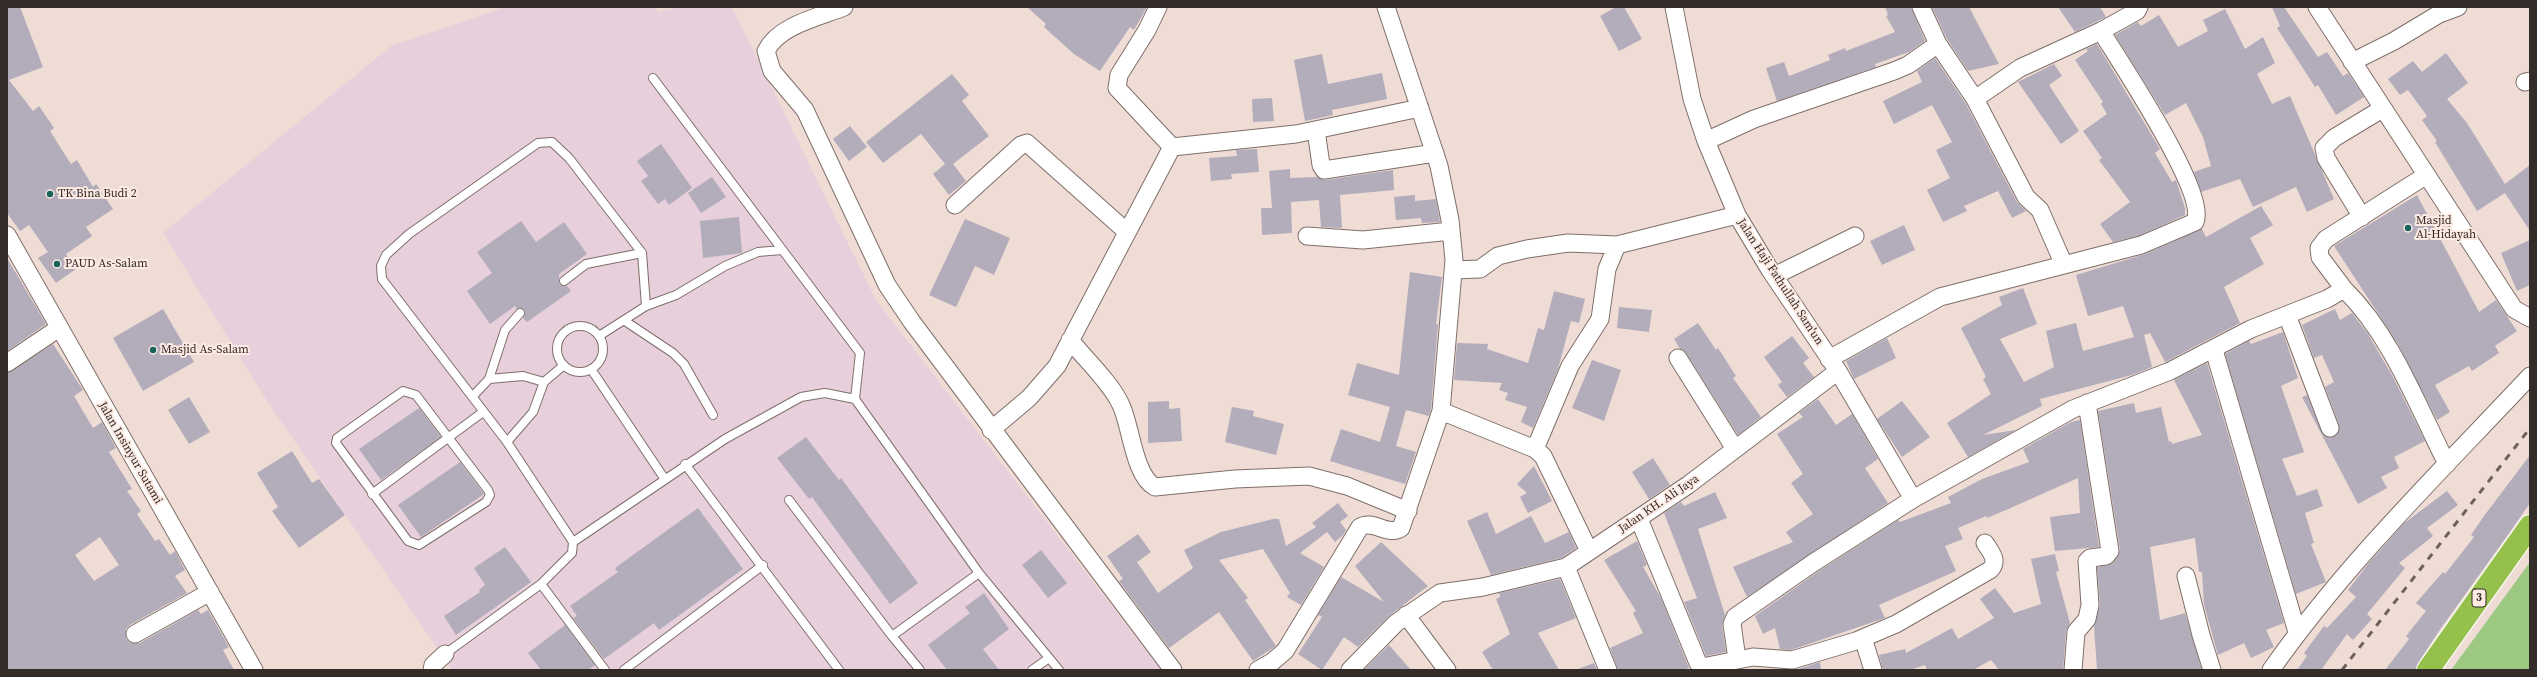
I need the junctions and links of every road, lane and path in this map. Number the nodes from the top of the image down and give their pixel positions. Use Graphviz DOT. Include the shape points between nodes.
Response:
graph roads {
  1 [pos="844,7"];
  2 [pos="1158,7"];
  3 [pos="1386,7"];
  4 [pos="1674,7"];
  5 [pos="1921,7"];
  6 [pos="2139,7"];
  7 [pos="2317,7"];
  8 [pos="2459,7"];
  9 [pos="2101,32"];
  10 [pos="1938,44"];
  11 [pos="2352,62"];
  12 [pos="653,78"];
  13 [pos="1975,99"];
  14 [pos="1420,108"];
  15 [pos="2382,108"];
  16 [pos="1316,130"];
  17 [pos="1706,141"];
  18 [pos="1172,147"];
  19 [pos="1435,153"];
  20 [pos="2425,176"];
  21 [pos="955,205"];
  22 [pos="1737,215"];
  23 [pos="2362,217"];
  24 [pos="1452,231"];
  25 [pos="1127,232"];
  26 [pos="7,235"];
  27 [pos="1307,236"];
  28 [pos="1855,236"];
  29 [pos="1617,245"];
  30 [pos="782,250"];
  31 [pos="642,253"];
  32 [pos="2064,265"];
  33 [pos="1453,270"];
  34 [pos="1774,276"];
  35 [pos="564,281"];
  36 [pos="2344,289"];
  37 [pos="646,306"];
  38 [pos="520,313"];
  39 [pos="2287,315"];
  40 [pos="2530,318"];
  41 [pos="625,321"];
  42 [pos="59,328"];
  43 [pos="599,336"];
  44 [pos="1070,340"];
  45 [pos="2214,350"];
  46 [pos="1678,358"];
  47 [pos="7,363"];
  48 [pos="564,365"];
  49 [pos="1834,365"];
  50 [pos="591,369"];
  51 [pos="2530,376"];
  52 [pos="489,379"];
  53 [pos="544,382"];
  54 [pos="473,396"];
  55 [pos="855,399"];
  56 [pos="2087,403"];
  57 [pos="483,412"];
  58 [pos="1441,412"];
  59 [pos="713,415"];
  60 [pos="2330,428"];
  61 [pos="991,430"];
  62 [pos="447,437"];
  63 [pos="507,442"];
  64 [pos="1536,449"];
  65 [pos="1735,449"];
  66 [pos="685,464"];
  67 [pos="2447,464"];
  68 [pos="664,478"];
  69 [pos="372,494"];
  70 [pos="1913,499"];
  71 [pos="789,500"];
  72 [pos="1408,511"];
  73 [pos="1638,519"];
  74 [pos="2530,526"];
  75 [pos="573,542"];
  76 [pos="1985,543"];
  77 [pos="1589,551"];
  78 [pos="763,565"];
  79 [pos="1566,567"];
  80 [pos="979,573"];
  81 [pos="2186,576"];
  82 [pos="541,584"];
  83 [pos="210,592"];
  84 [pos="1406,615"];
  85 [pos="2297,632"];
  86 [pos="135,634"];
  87 [pos="892,636"];
  88 [pos="1863,638"];
  89 [pos="445,654"];
  90 [pos="1049,658"];
  91 [pos="1737,659"];
  92 [pos="254,670"];
  93 [pos="432,670"];
  94 [pos="605,670"];
  95 [pos="624,670"];
  96 [pos="839,670"];
  97 [pos="920,670"];
  98 [pos="1032,670"];
  99 [pos="1059,670"];
  100 [pos="1173,670"];
  101 [pos="1258,670"];
  102 [pos="1350,670"];
  103 [pos="1448,670"];
  104 [pos="1608,670"];
  105 [pos="1873,670"];
  106 [pos="2073,670"];
  107 [pos="2212,670"];
  108 [pos="2271,670"];
  109 [pos="2428,670"];
  1 -- 61 [label="street" via="782,33 770,42 766,51 767,61 772,71 805,110 887,285"];
  2 -- 18 [label="street" via="1116,84 1121,95"];
  3 -- 14 [label="street"];
  4 -- 17 [label="street, Jalan Haji Fathullah Sam'un" via="1692,99"];
  5 -- 10 [label="street"];
  6 -- 9 [label="street" via="2137,11"];
  7 -- 11 [label="street"];
  8 -- 11 [label="street" via="2439,14 2394,42"];
  9 -- 13 [label="street" via="2020,68"];
  9 -- 32 [label="street, Jalan KH. Ali Jaya" via="2170,145 2192,192 2197,217 2190,226 2141,245"];
  10 -- 13 [label="street"];
  10 -- 17 [label="street" via="1908,65 1894,71 1754,119"];
  11 -- 15 [label="street"];
  12 -- 30 [label="lane"];
  13 -- 32 [label="street" via="2026,197 2040,210"];
  14 -- 16 [label="street"];
  14 -- 19 [label="street"];
  15 -- 20 [label="street"];
  15 -- 23 [label="street" via="2334,138 2324,148 2326,158"];
  16 -- 18 [label="street"];
  16 -- 19 [label="street" via="1324,170"];
  17 -- 22 [label="street, Jalan Haji Fathullah Sam'un"];
  18 -- 25 [label="street"];
  19 -- 24 [label="street"];
  20 -- 23 [label="street"];
  20 -- 40 [label="street" via="2514,309"];
  21 -- 25 [label="street" via="1021,145 1027,143"];
  22 -- 29 [label="street"];
  22 -- 34 [label="street, Jalan Haji Fathullah Sam'un"];
  23 -- 36 [label="street" via="2326,239 2319,248 2320,257"];
  24 -- 27 [label="street" via="1363,240"];
  24 -- 33 [label="street"];
  25 -- 44 [label="street"];
  26 -- 42 [label="street, Jalan Insinyur Sutami"];
  28 -- 34 [label="street"];
  29 -- 33 [label="street" via="1568,243 1527,249 1498,256 1480,270"];
  29 -- 64 [label="street" via="1607,269 1600,319 1570,366"];
  30 -- 37 [label="lane" via="758,252 676,295"];
  30 -- 55 [label="lane" via="860,353"];
  31 -- 35 [label="lane" via="586,264"];
  31 -- 37 [label="lane"];
  31 -- 54 [label="lane" via="570,158 552,142 538,143 409,234 386,255 381,266 382,279"];
  32 -- 49 [label="street, Jalan KH. Ali Jaya" via="1928,302"];
  33 -- 58 [label="street"];
  34 -- 49 [label="street, Jalan Haji Fathullah Sam'un"];
  36 -- 39 [label="street" via="2327,299"];
  36 -- 67 [label="street" via="2363,308 2390,351"];
  37 -- 41 [label="lane"];
  38 -- 52 [label="lane" via="505,330"];
  39 -- 45 [label="street" via="2251,329"];
  39 -- 60 [label="street"];
  41 -- 43 [label="lane"];
  41 -- 59 [label="lane" via="684,364"];
  42 -- 47 [label="street"];
  42 -- 83 [label="street, Jalan Insinyur Sutami"];
  43 -- 48 [label="lane" via="593,329 584,326 574,326 566,331 560,338 557,348"];
  43 -- 50 [label="lane" via="603,344 603,354"];
  44 -- 61 [label="street" via="1056,366 1029,398"];
  44 -- 72 [label="street" via="1120,402 1132,448 1146,478 1155,487 1235,479 1309,476 1347,486"];
  45 -- 56 [label="street" via="2170,371"];
  45 -- 85 [label="street"];
  46 -- 65 [label="street"];
  48 -- 50 [label="lane" via="572,370"];
  48 -- 53 [label="lane"];
  49 -- 65 [label="street, Jalan KH. Ali Jaya"];
  49 -- 70 [label="street, Jalan Haji Fathullah Sam'un"];
  50 -- 68 [label="lane"];
  51 -- 67 [label="street"];
  52 -- 53 [label="lane" via="523,376"];
  52 -- 54 [label="lane"];
  53 -- 63 [label="lane" via="533,412"];
  54 -- 57 [label="lane"];
  55 -- 66 [label="lane" via="825,393 801,397"];
  55 -- 80 [label="lane"];
  56 -- 70 [label="street"];
  56 -- 106 [label="street" via="2110,551 2106,556 2087,560 2090,605 2087,619 2076,632"];
  57 -- 62 [label="lane"];
  57 -- 63 [label="lane"];
  58 -- 64 [label="street"];
  58 -- 72 [label="street"];
  61 -- 100 [label="street"];
  62 -- 69 [label="lane"];
  62 -- 69 [label="lane" via="416,395 403,391 337,438 338,447"];
  62 -- 69 [label="lane" via="488,490 490,495 486,502 419,545 408,541"];
  63 -- 75 [label="lane"];
  64 -- 77 [label="street" via="1543,456"];
  65 -- 73 [label="street, Jalan KH. Ali Jaya"];
  66 -- 68 [label="lane"];
  66 -- 78 [label="lane"];
  67 -- 85 [label="street" via="2380,534"];
  68 -- 75 [label="lane"];
  70 -- 91 [label="street" via="1736,616 1732,624"];
  71 -- 87 [label="lane"];
  72 -- 101 [label="street" via="1401,528 1397,531 1368,524 1360,527 1285,651"];
  73 -- 77 [label="street, Jalan KH. Ali Jaya"];
  73 -- 91 [label="street" via="1698,663 1702,667"];
  74 -- 109 [label="highway, 3"];
  75 -- 82 [label="lane" via="572,553"];
  76 -- 88 [label="street" via="1994,557 1990,570 1924,609"];
  77 -- 79 [label="street, Jalan KH. Ali Jaya"];
  78 -- 95 [label="lane"];
  78 -- 96 [label="lane"];
  79 -- 84 [label="street" via="1476,588 1445,592"];
  79 -- 104 [label="street"];
  80 -- 87 [label="lane"];
  80 -- 90 [label="lane"];
  81 -- 107 [label="street"];
  82 -- 89 [label="lane"];
  82 -- 94 [label="lane"];
  83 -- 86 [label="street"];
  83 -- 92 [label="street, Jalan Insinyur Sutami"];
  84 -- 102 [label="street" via="1382,635"];
  84 -- 103 [label="street"];
  85 -- 108 [label="street"];
  87 -- 97 [label="lane"];
  88 -- 91 [label="street" via="1792,660 1753,657"];
  88 -- 105 [label="street"];
  89 -- 93 [label="street"];
  90 -- 98 [label="lane"];
  90 -- 99 [label="lane"];
}
